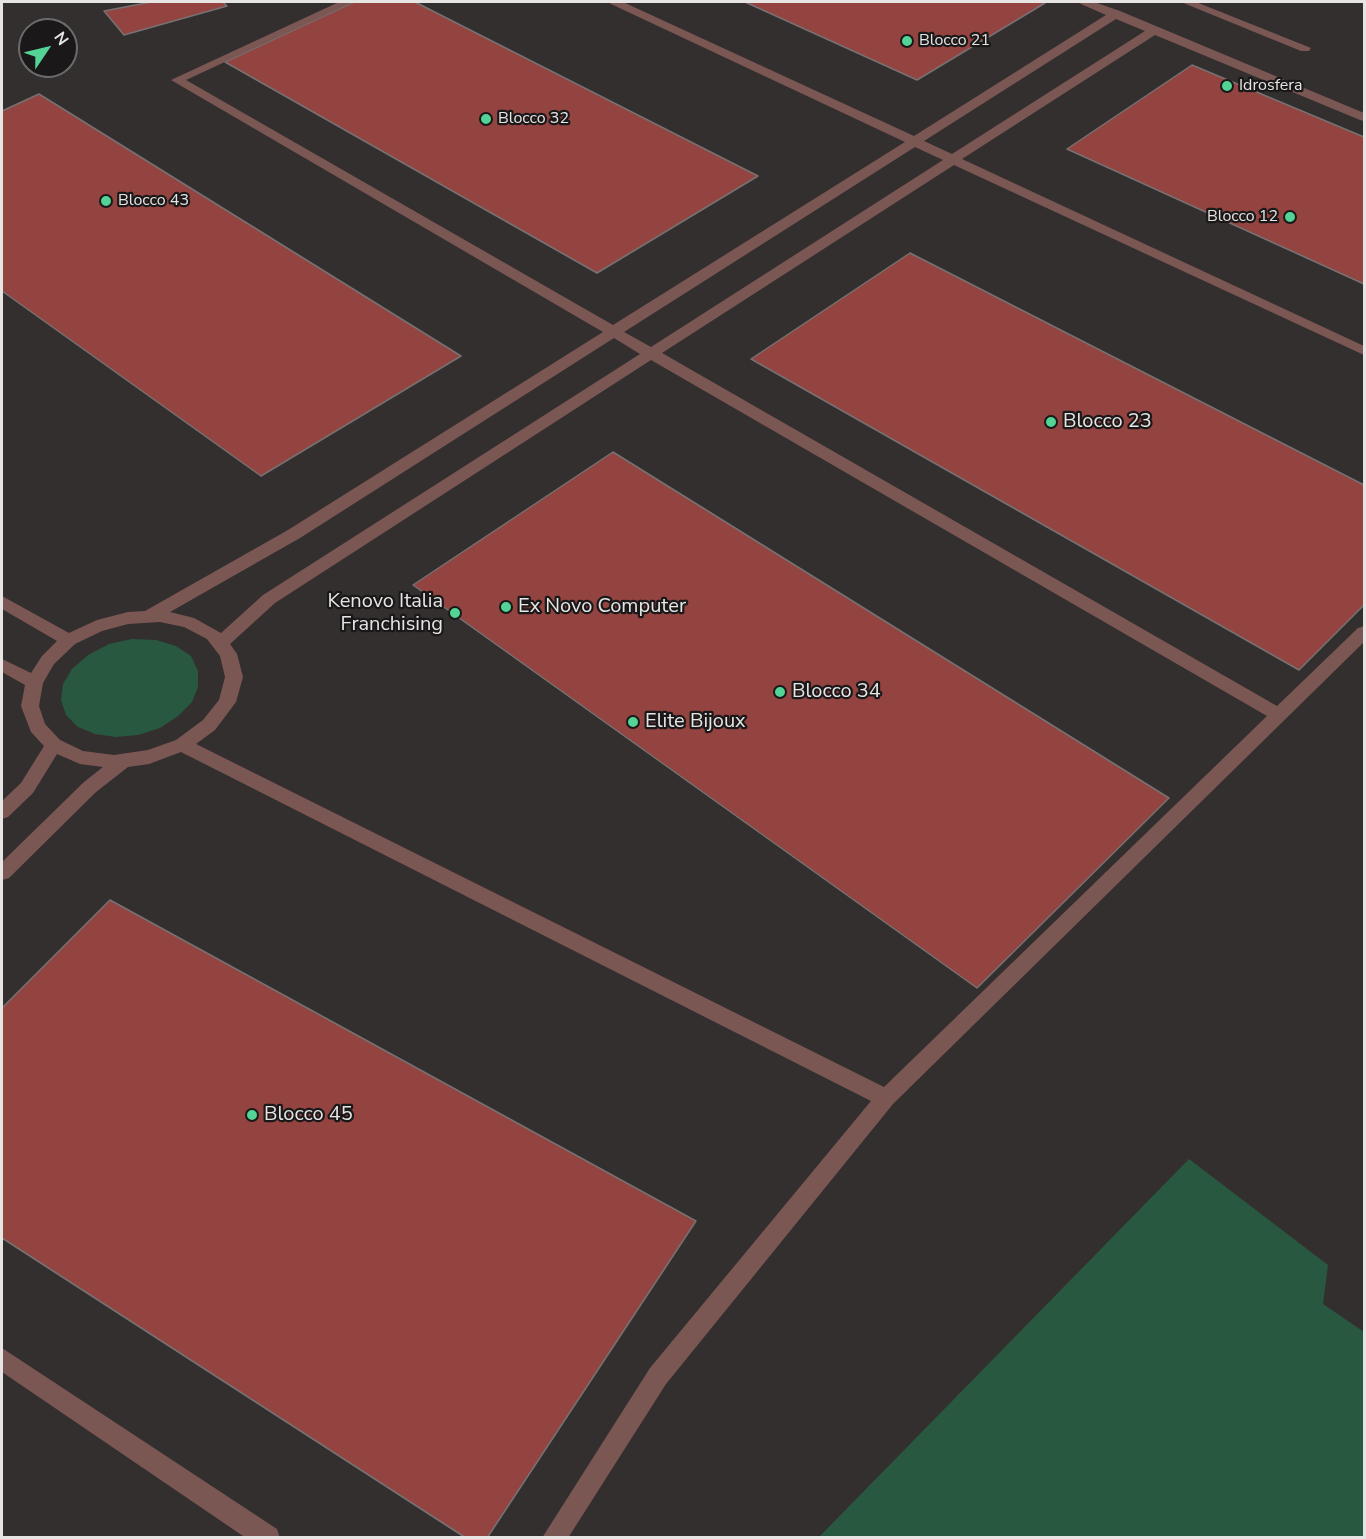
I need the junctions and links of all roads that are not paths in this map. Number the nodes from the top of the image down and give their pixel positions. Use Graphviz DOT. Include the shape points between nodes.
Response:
graph roads {
  1 [pos="348,2"];
  2 [pos="615,2"];
  3 [pos="1085,2"];
  4 [pos="1187,2"];
  5 [pos="1116,14"];
  6 [pos="1154,30"];
  7 [pos="1305,48"];
  8 [pos="1365,117"];
  9 [pos="915,141"];
  10 [pos="954,160"];
  11 [pos="613,332"];
  12 [pos="1365,351"];
  13 [pos="652,354"];
  14 [pos="2,602"];
  15 [pos="148,617"];
  16 [pos="1365,632"];
  17 [pos="69,640"];
  18 [pos="220,643"];
  19 [pos="2,666"];
  20 [pos="34,682"];
  21 [pos="1280,716"];
  22 [pos="182,745"];
  23 [pos="54,746"];
  24 [pos="123,760"];
  25 [pos="2,812"];
  26 [pos="2,873"];
  27 [pos="886,1098"];
  28 [pos="2,1359"];
  29 [pos="268,1538"];
  30 [pos="554,1538"];
  1 -- 11 [label="lane" via="177,80"];
  2 -- 9 [label="lane"];
  3 -- 5 [label="lane"];
  4 -- 7 [label="lane"];
  5 -- 6 [label="lane"];
  5 -- 9 [label="lane"];
  6 -- 8 [label="lane"];
  6 -- 10 [label="lane"];
  9 -- 10 [label="lane"];
  9 -- 11 [label="lane"];
  10 -- 12 [label="lane"];
  10 -- 13 [label="lane"];
  11 -- 13 [label="lane"];
  11 -- 15 [label="lane" via="294,534"];
  13 -- 18 [label="lane" via="268,598"];
  13 -- 21 [label="lane"];
  14 -- 17 [label="lane"];
  15 -- 17 [label="lane" via="97,626"];
  15 -- 18 [label="lane" via="188,622"];
  16 -- 21 [label="lane"];
  17 -- 20 [label="lane" via="48,660"];
  18 -- 22 [label="lane" via="228,654 234,677 227,702 209,725"];
  19 -- 20 [label="lane"];
  20 -- 23 [label="lane" via="30,706 33,716 37,727"];
  21 -- 27 [label="lane"];
  22 -- 24 [label="lane" via="149,757"];
  22 -- 27 [label="lane"];
  23 -- 24 [label="lane" via="80,758"];
  23 -- 25 [label="lane" via="27,788"];
  24 -- 26 [label="lane"];
  27 -- 30 [label="lane" via="658,1376"];
  28 -- 29 [label="lane"];
}
